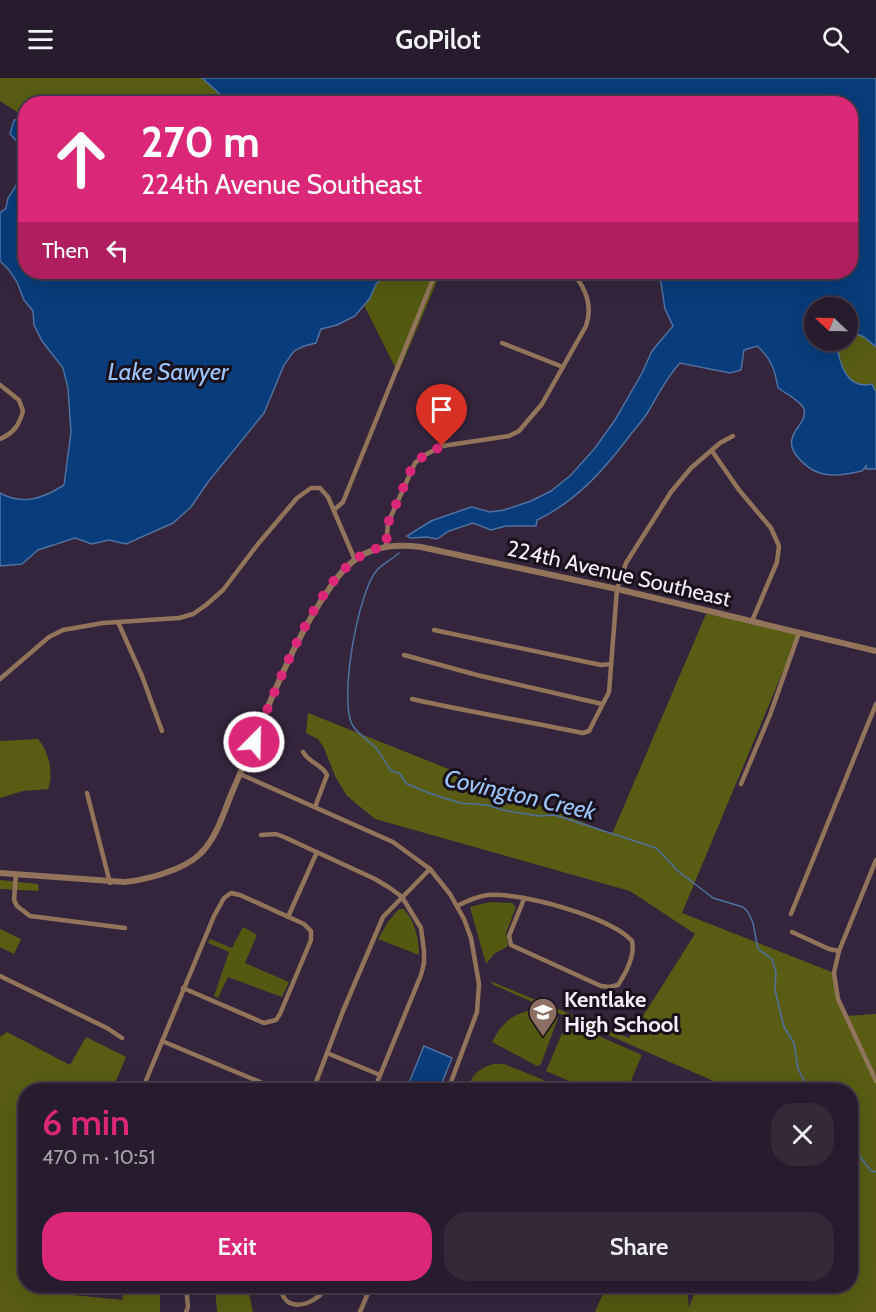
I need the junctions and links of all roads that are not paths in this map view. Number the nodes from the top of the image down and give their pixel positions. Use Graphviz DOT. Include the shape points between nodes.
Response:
graph roads {
  1 [pos="433,279"];
  2 [pos="577,279"];
  3 [pos="502,343"];
  4 [pos="564,368"];
  5 [pos="0,385"];
  6 [pos="733,436"];
  7 [pos="0,439"];
  8 [pos="712,452"];
  9 [pos="334,510"];
  10 [pos="386,546"];
  11 [pos="355,560"];
  12 [pos="617,589"];
  13 [pos="752,621"];
  14 [pos="118,622"];
  15 [pos="434,630"];
  16 [pos="799,633"];
  17 [pos="876,651"];
  18 [pos="404,655"];
  19 [pos="610,664"];
  20 [pos="0,679"];
  21 [pos="412,699"];
  22 [pos="602,704"];
  23 [pos="876,704"];
  24 [pos="162,730"];
  25 [pos="303,752"];
  26 [pos="240,774"];
  27 [pos="741,784"];
  28 [pos="87,793"];
  29 [pos="315,807"];
  30 [pos="261,835"];
  31 [pos="317,852"];
  32 [pos="876,860"];
  33 [pos="430,869"];
  34 [pos="0,873"];
  35 [pos="16,875"];
  36 [pos="110,882"];
  37 [pos="402,897"];
  38 [pos="524,899"];
  39 [pos="457,906"];
  40 [pos="791,914"];
  41 [pos="288,917"];
  42 [pos="125,928"];
  43 [pos="792,932"];
  44 [pos="838,951"];
  45 [pos="0,976"];
  46 [pos="183,988"];
  47 [pos="122,1038"];
  48 [pos="162,1041"];
  49 [pos="327,1053"];
  50 [pos="380,1075"];
  51 [pos="876,1081"];
  52 [pos="145,1083"];
  53 [pos="262,1083"];
  54 [pos="316,1083"];
  55 [pos="377,1083"];
  56 [pos="451,1083"];
  57 [pos="187,1293"];
  58 [pos="282,1293"];
  59 [pos="323,1293"];
  60 [pos="367,1293"];
  61 [pos="186,1312"];
  62 [pos="360,1312"];
  1 -- 9 [label="street" via="343,502"];
  2 -- 4 [label="street" via="584,290 589,317"];
  3 -- 4 [label="street"];
  4 -- 10 [label="street" via="528,423 509,436 442,446 423,456 411,470 388,523"];
  5 -- 7 [label="street" via="19,400 23,411 12,432"];
  6 -- 8 [label="street"];
  8 -- 12 [label="street" via="691,468 671,493 633,550"];
  8 -- 13 [label="street" via="771,528 780,546"];
  9 -- 11 [label="street"];
  9 -- 14 [label="street" via="323,490 305,491 223,590 206,605 179,618"];
  10 -- 11 [label="street, 224th Avenue Southeast"];
  10 -- 12 [label="street, 224th Avenue Southeast" via="421,548"];
  11 -- 26 [label="street" via="329,588 312,615"];
  12 -- 13 [label="street, 224th Avenue Southeast"];
  12 -- 19 [label="street"];
  13 -- 16 [label="street, 224th Avenue Southeast"];
  14 -- 20 [label="street" via="57,632"];
  14 -- 24 [label="street"];
  15 -- 19 [label="street"];
  16 -- 17 [label="street, 224th Avenue Southeast"];
  16 -- 27 [label="street"];
  18 -- 22 [label="street"];
  19 -- 22 [label="street" via="609,692"];
  21 -- 22 [label="street" via="583,733 589,731"];
  23 -- 40 [label="street"];
  25 -- 29 [label="street" via="327,775"];
  26 -- 29 [label="street"];
  26 -- 36 [label="street" via="200,854 139,881"];
  28 -- 36 [label="street"];
  29 -- 33 [label="street" via="393,842"];
  30 -- 31 [label="street" via="276,834"];
  31 -- 37 [label="street" via="375,879"];
  31 -- 41 [label="street"];
  32 -- 44 [label="street"];
  33 -- 37 [label="street"];
  33 -- 39 [label="street"];
  34 -- 35 [label="street"];
  35 -- 36 [label="street"];
  35 -- 42 [label="street" via="14,900 22,912 36,918"];
  37 -- 49 [label="street" via="379,925"];
  37 -- 50 [label="street" via="421,928 424,963"];
  38 -- 38 [label="street" via="563,907 628,937 632,941 632,955 618,985 606,988 514,947 509,941"];
  38 -- 39 [label="street" via="489,895"];
  39 -- 56 [label="street" via="471,938 479,984 477,1012"];
  41 -- 46 [label="street" via="240,895 228,894 217,909"];
  41 -- 46 [label="street" via="304,924 311,940 276,1020 264,1023"];
  43 -- 44 [label="street"];
  44 -- 51 [label="street" via="834,973 838,999"];
  45 -- 47 [label="street"];
  46 -- 48 [label="street"];
  48 -- 52 [label="street"];
  48 -- 53 [label="street"];
  49 -- 50 [label="street"];
  49 -- 54 [label="street"];
  50 -- 55 [label="street"];
  57 -- 61 [label="street"];
  58 -- 59 [label="street" via="292,1304 314,1300"];
  60 -- 62 [label="street"];
}
